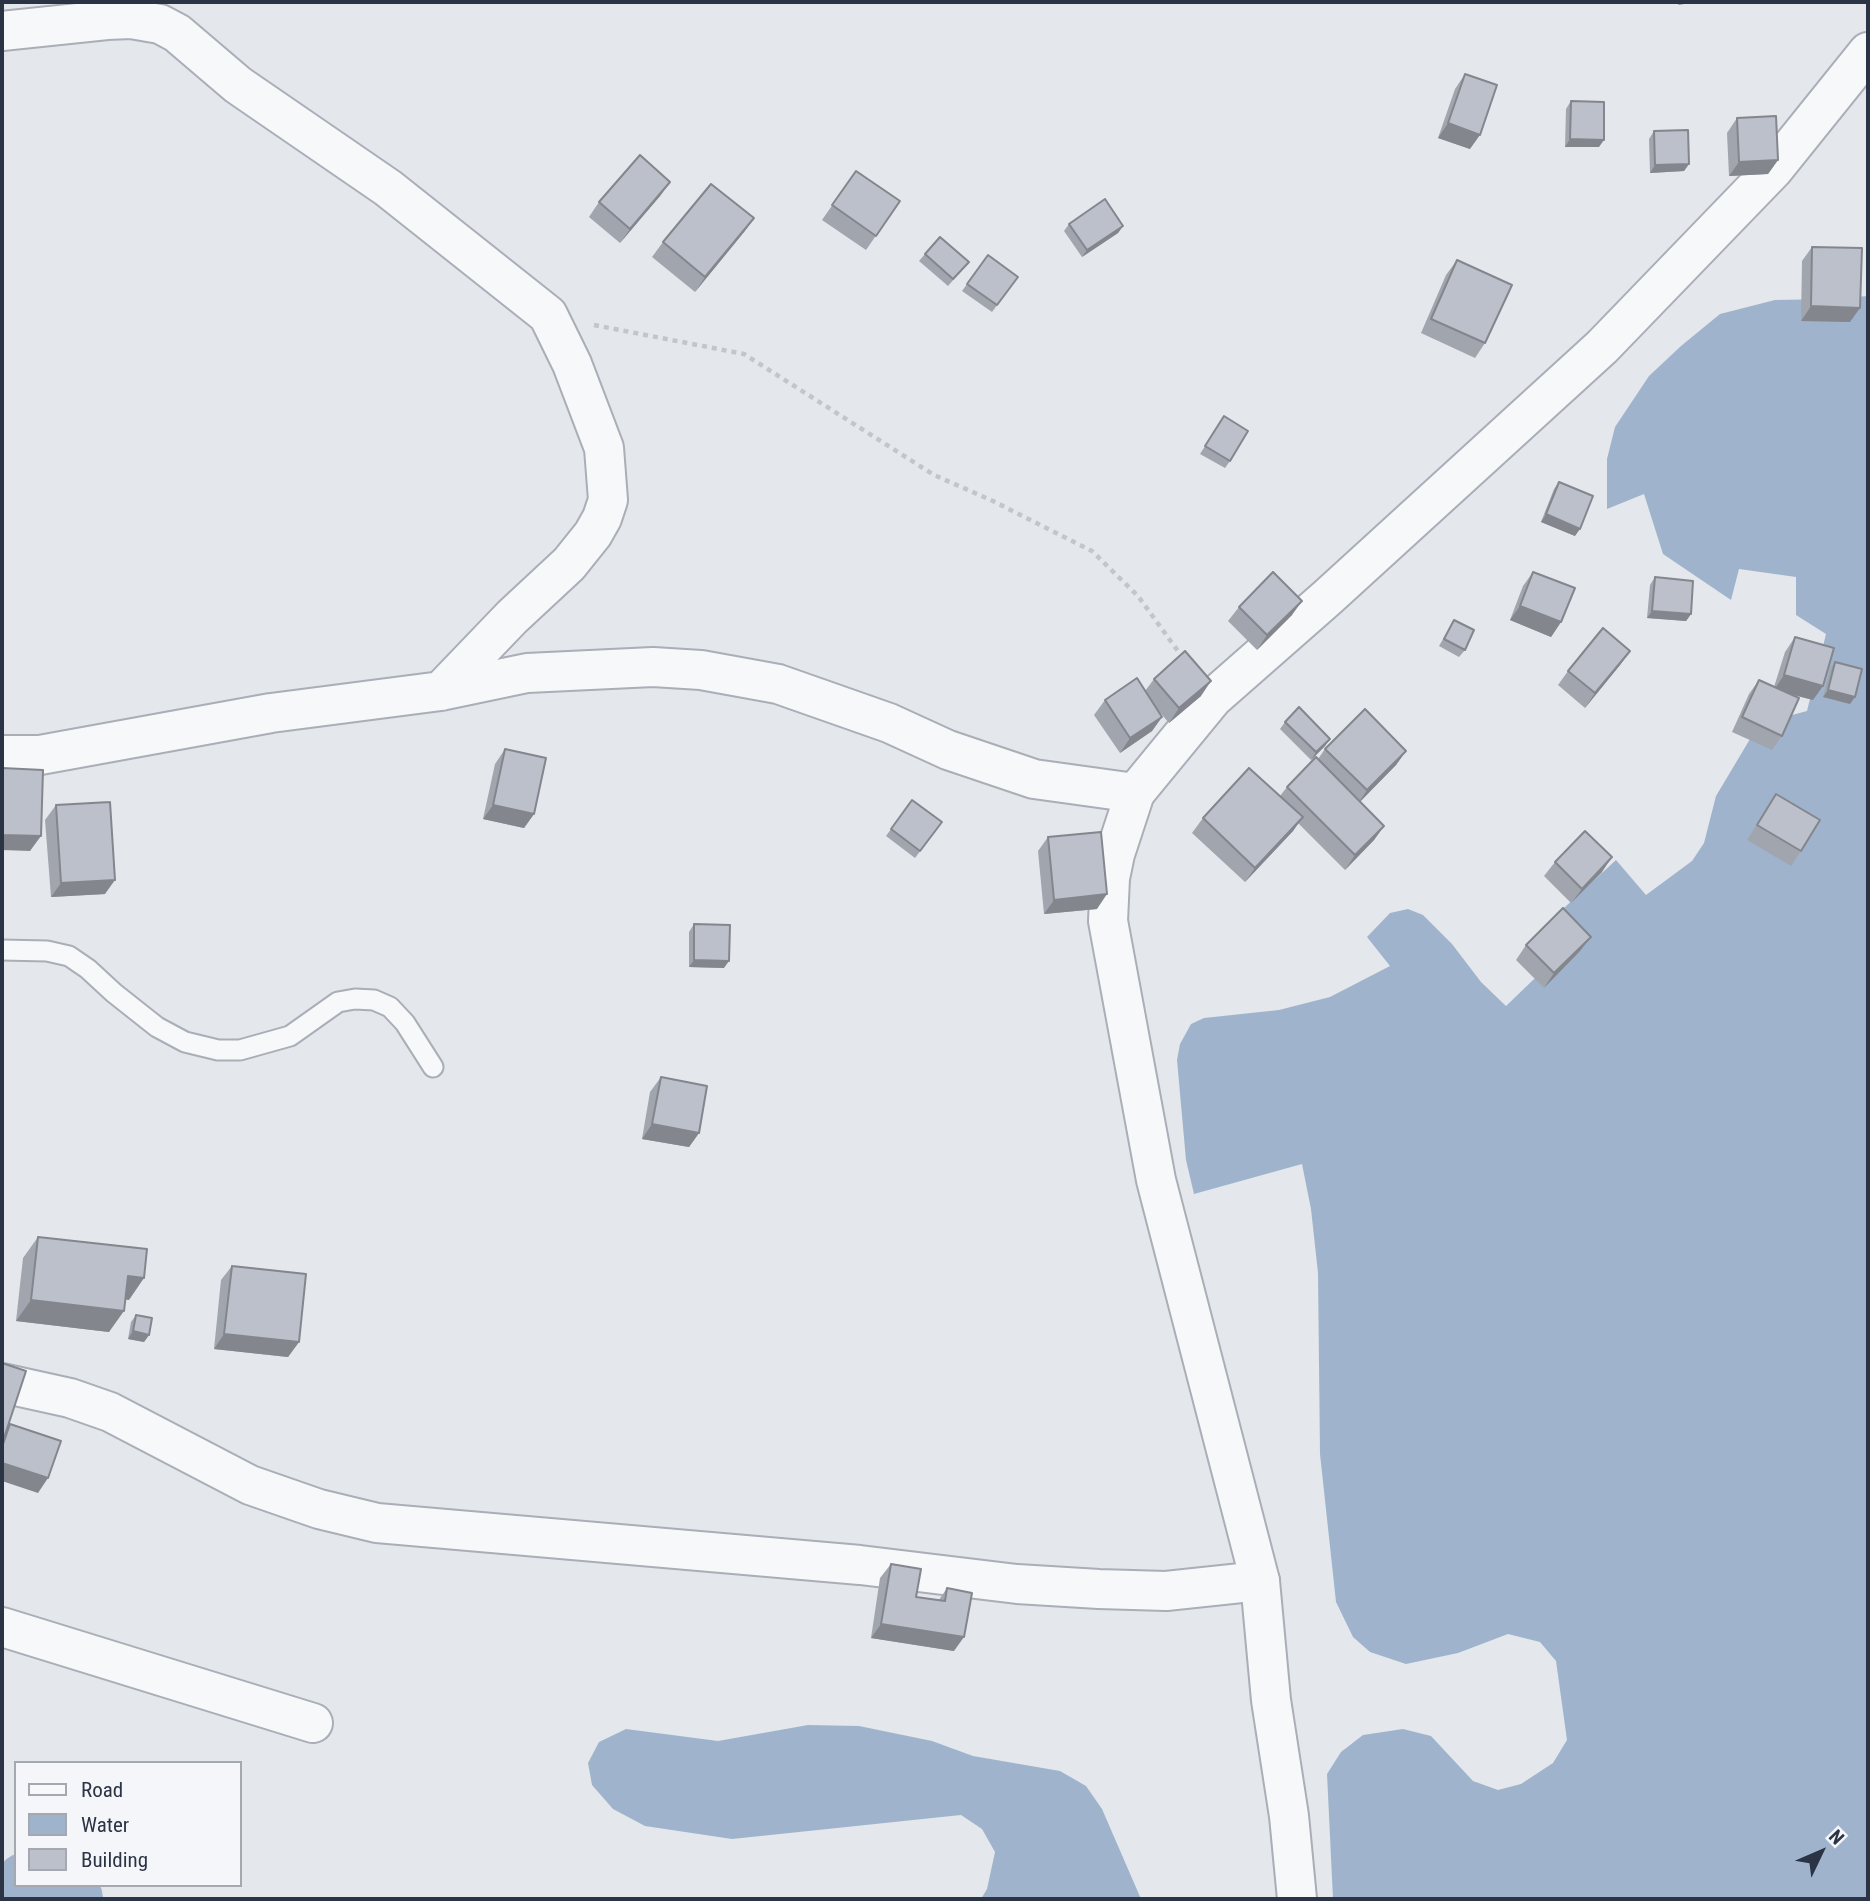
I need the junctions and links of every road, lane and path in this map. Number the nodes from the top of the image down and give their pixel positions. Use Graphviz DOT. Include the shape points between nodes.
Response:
graph roads {
  1 [pos="2,31"];
  2 [pos="1868,52"];
  3 [pos="548,316"];
  4 [pos="441,691"];
  5 [pos="1213,698"];
  6 [pos="2,755"];
  7 [pos="1135,793"];
  8 [pos="2,950"];
  9 [pos="433,1067"];
  10 [pos="2,1383"];
  11 [pos="1260,1581"];
  12 [pos="2,1627"];
  13 [pos="313,1723"];
  14 [pos="1297,1899"];
  1 -- 3 [label="street" via="107,20 160,24 238,85 388,188"];
  2 -- 5 [label="street" via="1773,170 1602,347"];
  3 -- 4 [label="street" via="604,448 608,500 593,534 569,564"];
  3 -- 5 [label="path" via="744,354 934,475 1092,551 1138,596"];
  4 -- 6 [label="street" via="271,713 40,755"];
  4 -- 7 [label="street" via="527,673 653,667 701,670 778,684 1034,779"];
  5 -- 7 [label="street"];
  7 -- 11 [label="street" via="1110,878 1108,921 1156,1180"];
  8 -- 9 [label="lane" via="69,956 157,1027 185,1042 218,1050 240,1050 290,1036 338,1002 374,999 405,1023"];
  10 -- 11 [label="street" via="97,1407 250,1485 377,1523 1099,1590 1166,1591"];
  11 -- 14 [label="street"];
  12 -- 13 [label="street"];
}
